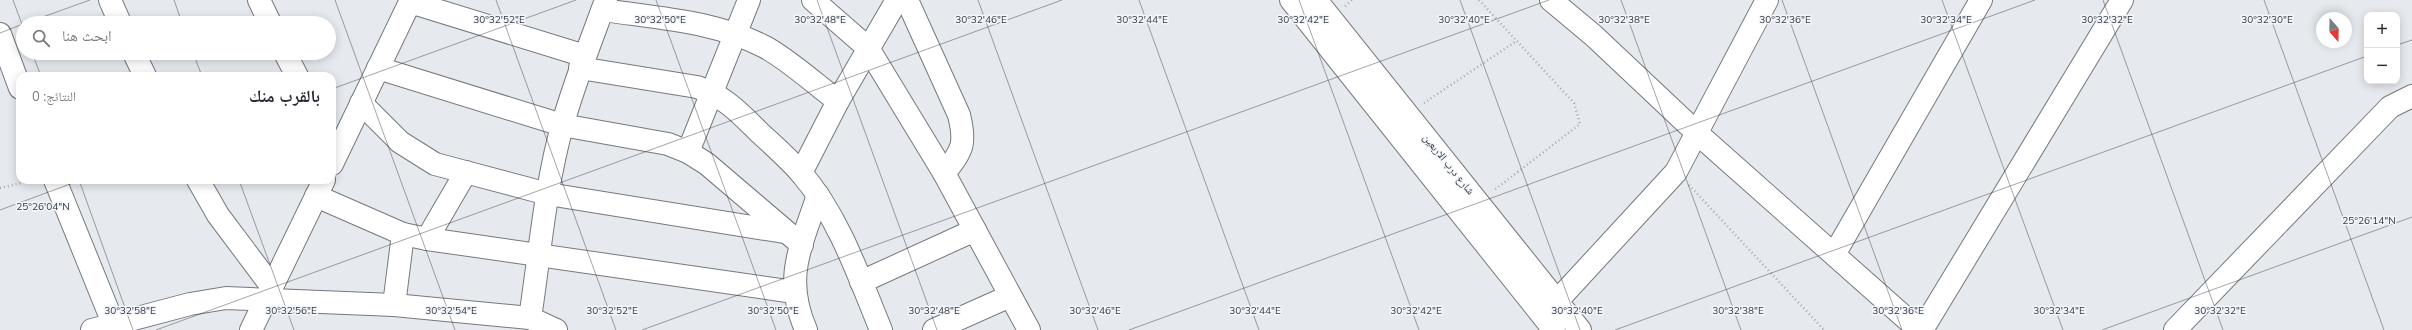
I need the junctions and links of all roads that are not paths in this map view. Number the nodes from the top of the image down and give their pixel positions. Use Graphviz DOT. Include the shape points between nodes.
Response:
graph roads {
  1 [pos="110,0"];
  2 [pos="259,0"];
  3 [pos="749,0"];
  4 [pos="813,0"];
  5 [pos="896,0"];
  6 [pos="907,0"];
  7 [pos="1291,0"];
  8 [pos="1316,0"];
  9 [pos="1551,0"];
  10 [pos="1767,0"];
  11 [pos="1981,0"];
  12 [pos="2122,0"];
  13 [pos="410,1"];
  14 [pos="604,5"];
  15 [pos="117,16"];
  16 [pos="267,16"];
  17 [pos="0,34"];
  18 [pos="736,34"];
  19 [pos="868,48"];
  20 [pos="137,60"];
  21 [pos="288,60"];
  22 [pos="583,62"];
  23 [pos="378,68"];
  24 [pos="142,72"];
  25 [pos="295,72"];
  26 [pos="1363,72"];
  27 [pos="11,76"];
  28 [pos="712,92"];
  29 [pos="2412,96"];
  30 [pos="838,101"];
  31 [pos="361,103"];
  32 [pos="562,125"];
  33 [pos="1698,134"];
  34 [pos="336,147"];
  35 [pos="688,152"];
  36 [pos="466,172"];
  37 [pos="944,172"];
  38 [pos="801,173"];
  39 [pos="57,184"];
  40 [pos="200,184"];
  41 [pos="320,188"];
  42 [pos="548,194"];
  43 [pos="818,195"];
  44 [pos="975,230"];
  45 [pos="784,232"];
  46 [pos="403,234"];
  47 [pos="427,239"];
  48 [pos="802,245"];
  49 [pos="1834,253"];
  50 [pos="540,255"];
  51 [pos="861,282"];
  52 [pos="794,292"];
  53 [pos="269,293"];
  54 [pos="1010,296"];
  55 [pos="1557,301"];
  56 [pos="394,305"];
  57 [pos="530,318"];
  58 [pos="112,323"];
  59 [pos="798,327"];
  60 [pos="92,330"];
  61 [pos="251,330"];
  62 [pos="556,330"];
  63 [pos="881,330"];
  64 [pos="934,330"];
  65 [pos="1029,330"];
  66 [pos="1554,330"];
  67 [pos="1580,330"];
  68 [pos="1919,330"];
  69 [pos="1922,330"];
  70 [pos="2175,330"];
  1 -- 15 [label="main road"];
  2 -- 16 [label="main road"];
  3 -- 18 [label="main road"];
  4 -- 19 [label="main road"];
  5 -- 19 [label="main road"];
  6 -- 37 [label="main road" via="959,115 964,133 959,155"];
  7 -- 26 [label="main road, شارع درب الاربعين"];
  8 -- 26 [label="main road, شارع درب الاربعين"];
  9 -- 33 [label="main road" via="1594,36"];
  10 -- 33 [label="main road"];
  11 -- 49 [label="main road"];
  12 -- 69 [label="main road"];
  13 -- 22 [label="main road"];
  13 -- 23 [label="main road"];
  14 -- 18 [label="main road"];
  14 -- 22 [label="main road"];
  17 -- 27 [label="main road"];
  18 -- 28 [label="main road"];
  18 -- 30 [label="main road" via="767,48"];
  19 -- 30 [label="main road"];
  19 -- 37 [label="main road"];
  20 -- 24 [label="main road"];
  21 -- 25 [label="main road"];
  22 -- 28 [label="main road"];
  22 -- 32 [label="main road"];
  23 -- 31 [label="main road"];
  23 -- 32 [label="main road"];
  26 -- 55 [label="main road, شارع درب الاربعين" via="1408,114"];
  26 -- 66 [label="main road, شارع درب الاربعين"];
  28 -- 35 [label="main road"];
  28 -- 38 [label="main road" via="736,109"];
  29 -- 70 [label="main road" via="2390,107"];
  30 -- 38 [label="main road"];
  31 -- 34 [label="main road"];
  31 -- 36 [label="main road" via="400,142 421,158"];
  32 -- 35 [label="main road" via="668,144"];
  32 -- 42 [label="main road"];
  33 -- 49 [label="main road"];
  33 -- 55 [label="main road" via="1676,172"];
  35 -- 45 [label="main road" via="707,164"];
  36 -- 42 [label="main road"];
  36 -- 47 [label="main road"];
  37 -- 44 [label="main road"];
  38 -- 43 [label="main road"];
  39 -- 58 [label="main road"];
  40 -- 53 [label="main road"];
  41 -- 46 [label="main road"];
  41 -- 53 [label="main road"];
  42 -- 45 [label="main road"];
  42 -- 50 [label="main road"];
  43 -- 48 [label="main road"];
  43 -- 51 [label="main road"];
  44 -- 51 [label="main road"];
  44 -- 54 [label="main road"];
  45 -- 48 [label="main road"];
  46 -- 47 [label="main road"];
  46 -- 56 [label="main road"];
  47 -- 50 [label="main road"];
  48 -- 52 [label="main road" via="794,276"];
  49 -- 68 [label="main road"];
  50 -- 52 [label="main road"];
  50 -- 57 [label="main road"];
  51 -- 63 [label="main road"];
  52 -- 59 [label="main road"];
  53 -- 56 [label="main road"];
  53 -- 58 [label="main road" via="226,298"];
  53 -- 61 [label="main road"];
  54 -- 64 [label="main road"];
  54 -- 65 [label="main road"];
  55 -- 67 [label="main road, شارع درب الاربعين"];
  56 -- 57 [label="main road"];
  57 -- 62 [label="main road"];
  58 -- 60 [label="main road"];
}
